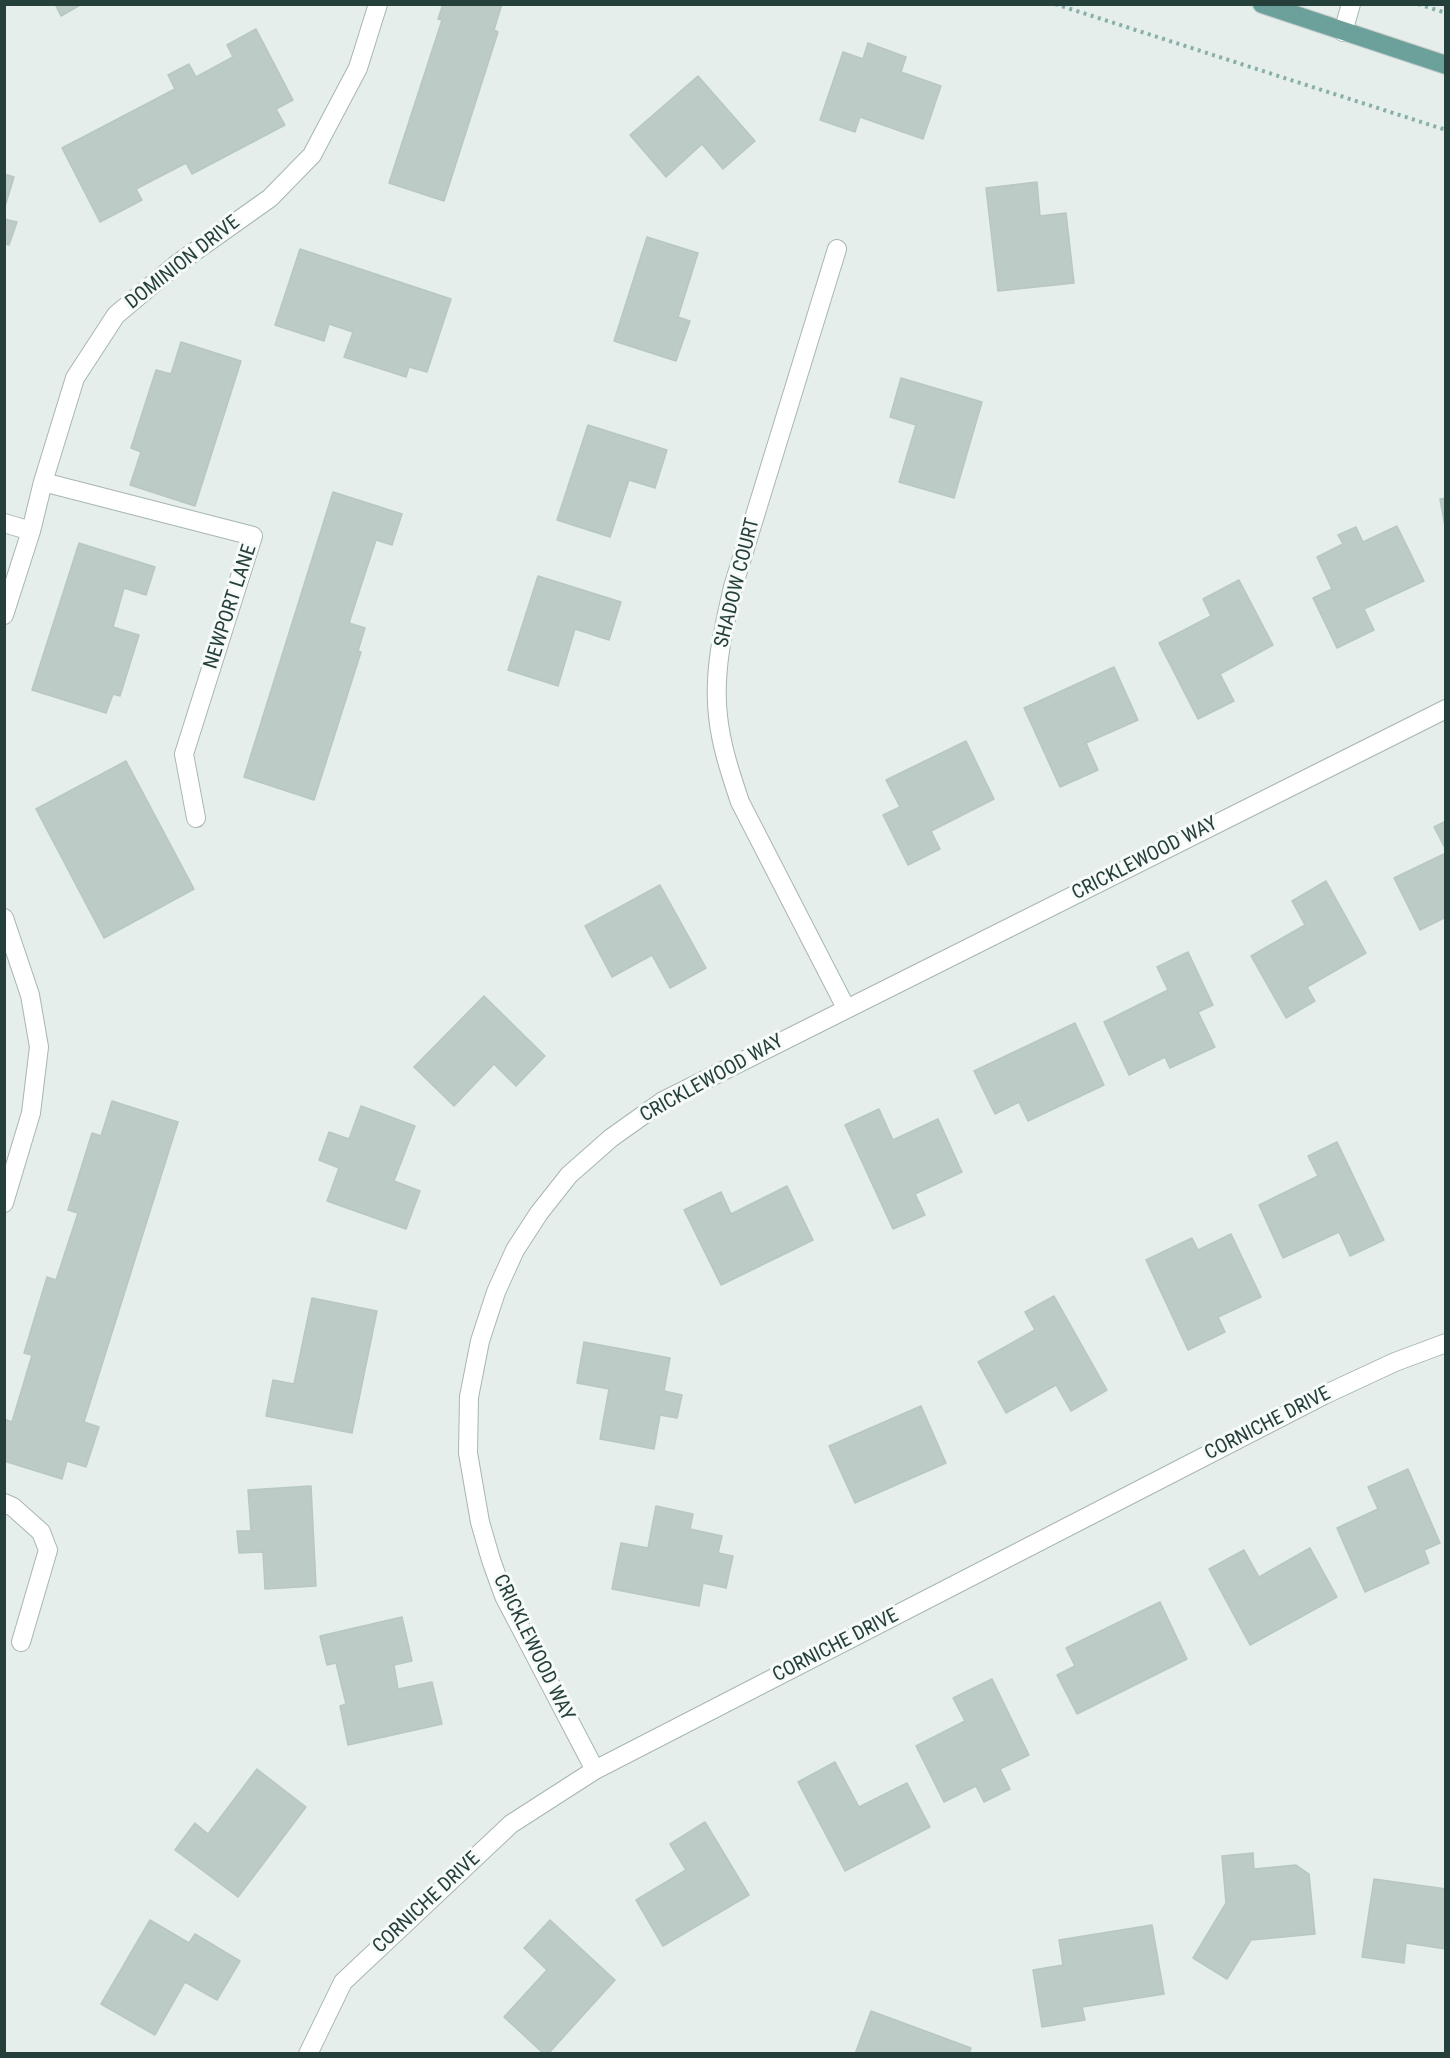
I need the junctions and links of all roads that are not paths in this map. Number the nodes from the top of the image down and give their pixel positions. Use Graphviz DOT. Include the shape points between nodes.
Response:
graph roads {
  1 [pos="378,4"];
  2 [pos="1262,4"];
  3 [pos="1351,4"];
  4 [pos="1343,32"];
  5 [pos="1446,65"];
  6 [pos="837,249"];
  7 [pos="43,482"];
  8 [pos="4,523"];
  9 [pos="31,531"];
  10 [pos="4,615"];
  11 [pos="1446,709"];
  12 [pos="196,818"];
  13 [pos="4,918"];
  14 [pos="846,1008"];
  15 [pos="4,1203"];
  16 [pos="1446,1343"];
  17 [pos="4,1503"];
  18 [pos="21,1642"];
  19 [pos="595,1770"];
  20 [pos="308,2054"];
  1 -- 7 [label="street, DOMINION DRIVE" via="358,68 312,155 270,198 177,264 116,315 75,378"];
  2 -- 4 [label="main road"];
  3 -- 4 [label="street"];
  4 -- 5 [label="main road"];
  6 -- 14 [label="street, SHADOW COURT" via="733,587 717,673 718,717 740,802"];
  7 -- 9 [label="street, DOMINION DRIVE"];
  7 -- 12 [label="street, NEWPORT LANE" via="253,536 184,754"];
  8 -- 9 [label="street"];
  9 -- 10 [label="street, DOMINION DRIVE"];
  11 -- 14 [label="street, CRICKLEWOOD WAY"];
  13 -- 15 [label="street" via="30,995 39,1047 31,1113"];
  14 -- 19 [label="street, CRICKLEWOOD WAY" via="663,1101 610,1138 569,1175 539,1213 515,1250 496,1292 480,1341 469,1397 468,1453 480,1522 504,1596"];
  16 -- 19 [label="street, CORNICHE DRIVE" via="1324,1395"];
  17 -- 18 [label="street" via="42,1532 48,1550"];
  19 -- 20 [label="street, CORNICHE DRIVE" via="511,1824 343,1982"];
}
